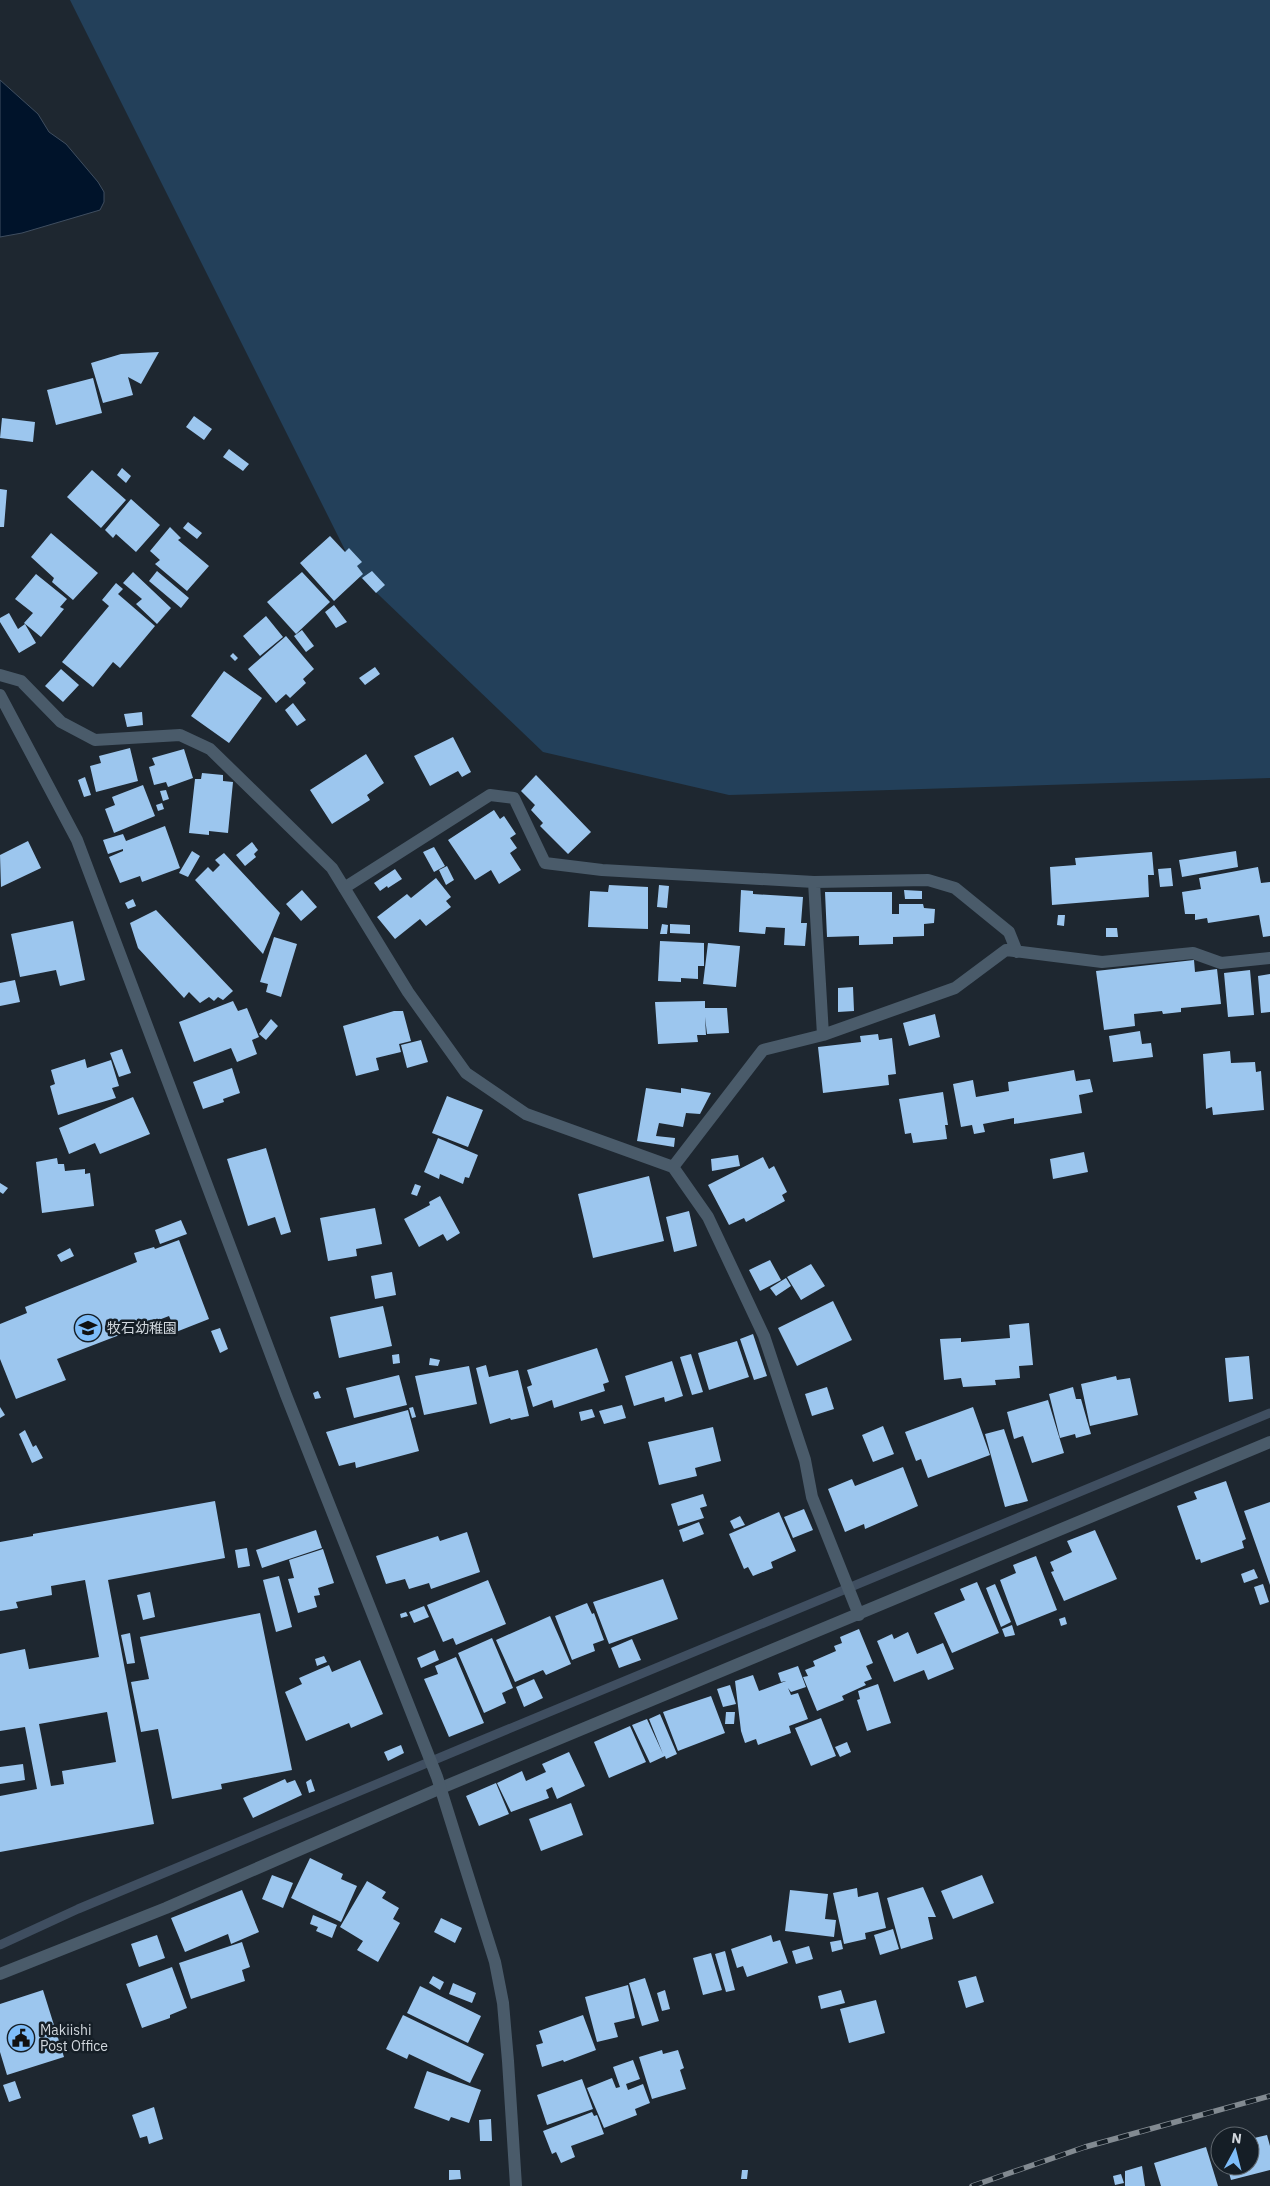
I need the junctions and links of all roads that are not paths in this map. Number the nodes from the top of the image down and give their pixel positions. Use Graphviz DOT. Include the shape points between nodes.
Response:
graph roads {
  1 [pos="0,675"];
  2 [pos="0,695"];
  3 [pos="814,882"];
  4 [pos="344,888"];
  5 [pos="1017,952"];
  6 [pos="1270,958"];
  7 [pos="822,1035"];
  8 [pos="673,1167"];
  9 [pos="1270,1442"];
  10 [pos="859,1615"];
  11 [pos="441,1788"];
  12 [pos="0,1974"];
  13 [pos="516,2186"];
  1 -- 4 [label="street" via="21,681 61,722 95,740 180,735 210,750 332,868"];
  2 -- 11 [label="street" via="77,840 286,1395"];
  3 -- 4 [label="street" via="602,870 545,863 514,798 490,795"];
  3 -- 5 [label="street" via="928,880 955,888 1009,932"];
  3 -- 7 [label="street"];
  4 -- 8 [label="street" via="408,992 466,1073 526,1114"];
  5 -- 6 [label="street" via="1102,962 1192,953 1220,964"];
  5 -- 7 [label="street" via="1006,950 955,988"];
  7 -- 8 [label="street" via="763,1050"];
  8 -- 10 [label="street" via="708,1217 764,1336 805,1460 812,1497"];
  9 -- 10 [label="street"];
  10 -- 11 [label="street"];
  11 -- 12 [label="street" via="166,1908"];
  11 -- 13 [label="street" via="495,1962 503,2003"];
}
